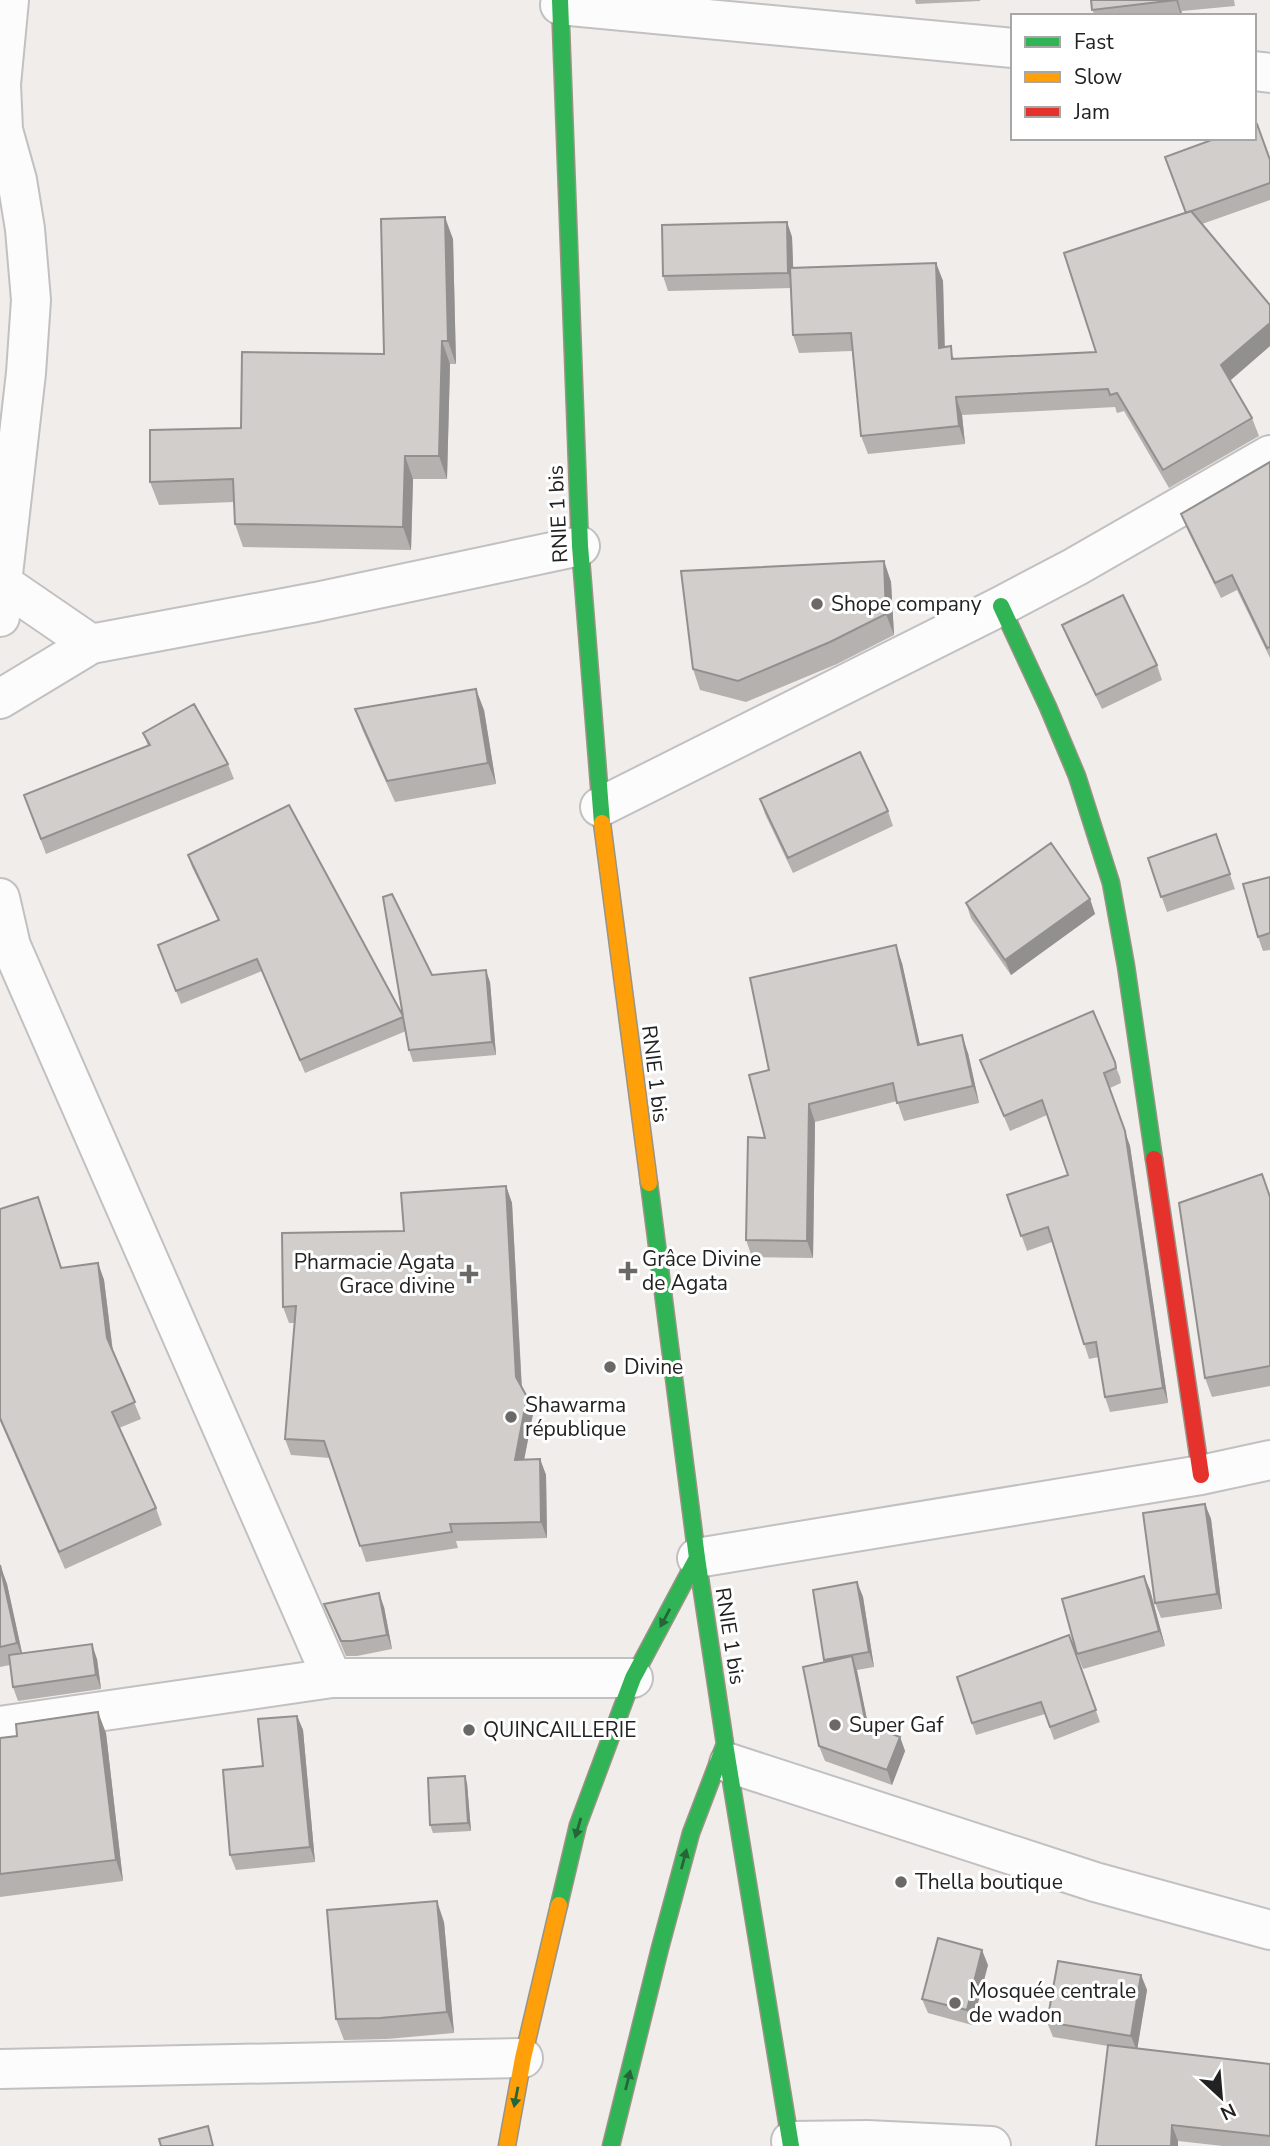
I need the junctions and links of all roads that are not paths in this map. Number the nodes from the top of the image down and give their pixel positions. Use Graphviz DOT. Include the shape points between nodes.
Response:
graph roads {
  1 [pos="9,0"];
  2 [pos="561,2"];
  3 [pos="1011,48"];
  4 [pos="1270,455"];
  5 [pos="580,546"];
  6 [pos="1,600"];
  7 [pos="1001,606"];
  8 [pos="91,644"];
  9 [pos="0,699"];
  10 [pos="600,807"];
  11 [pos="0,898"];
  12 [pos="5,948"];
  13 [pos="1270,1460"];
  14 [pos="1201,1475"];
  15 [pos="697,1558"];
  16 [pos="332,1678"];
  17 [pos="633,1678"];
  18 [pos="0,1726"];
  19 [pos="727,1754"];
  20 [pos="1270,1930"];
  21 [pos="523,2058"];
  22 [pos="0,2069"];
  23 [pos="791,2144"];
  24 [pos="507,2146"];
  25 [pos="611,2146"];
  26 [pos="991,2146"];
  1 -- 6 [label="street" via="1,83 3,130 17,180 31,300"];
  2 -- 3 [label="street"];
  2 -- 5 [label="main road, RNIE 1 bis"];
  4 -- 7 [label="street"];
  5 -- 8 [label="street"];
  5 -- 10 [label="main road, RNIE 1 bis"];
  6 -- 8 [label="street"];
  7 -- 10 [label="street"];
  7 -- 14 [label="main road" via="1081,785 1112,885"];
  8 -- 9 [label="street"];
  10 -- 15 [label="main road, RNIE 1 bis"];
  11 -- 12 [label="street"];
  12 -- 16 [label="street"];
  13 -- 14 [label="street"];
  14 -- 15 [label="street"];
  15 -- 17 [label="main road, one-way"];
  15 -- 19 [label="main road, RNIE 1 bis"];
  16 -- 17 [label="street"];
  16 -- 18 [label="street"];
  17 -- 21 [label="main road, one-way" via="578,1825"];
  19 -- 20 [label="street" via="1095,1882"];
  19 -- 23 [label="main road, RNIE 1 bis"];
  25 -- 19 [label="main road, one-way" via="691,1833"];
  21 -- 22 [label="street"];
  21 -- 24 [label="main road, one-way"];
  23 -- 26 [label="street" via="867,2140"];
}
